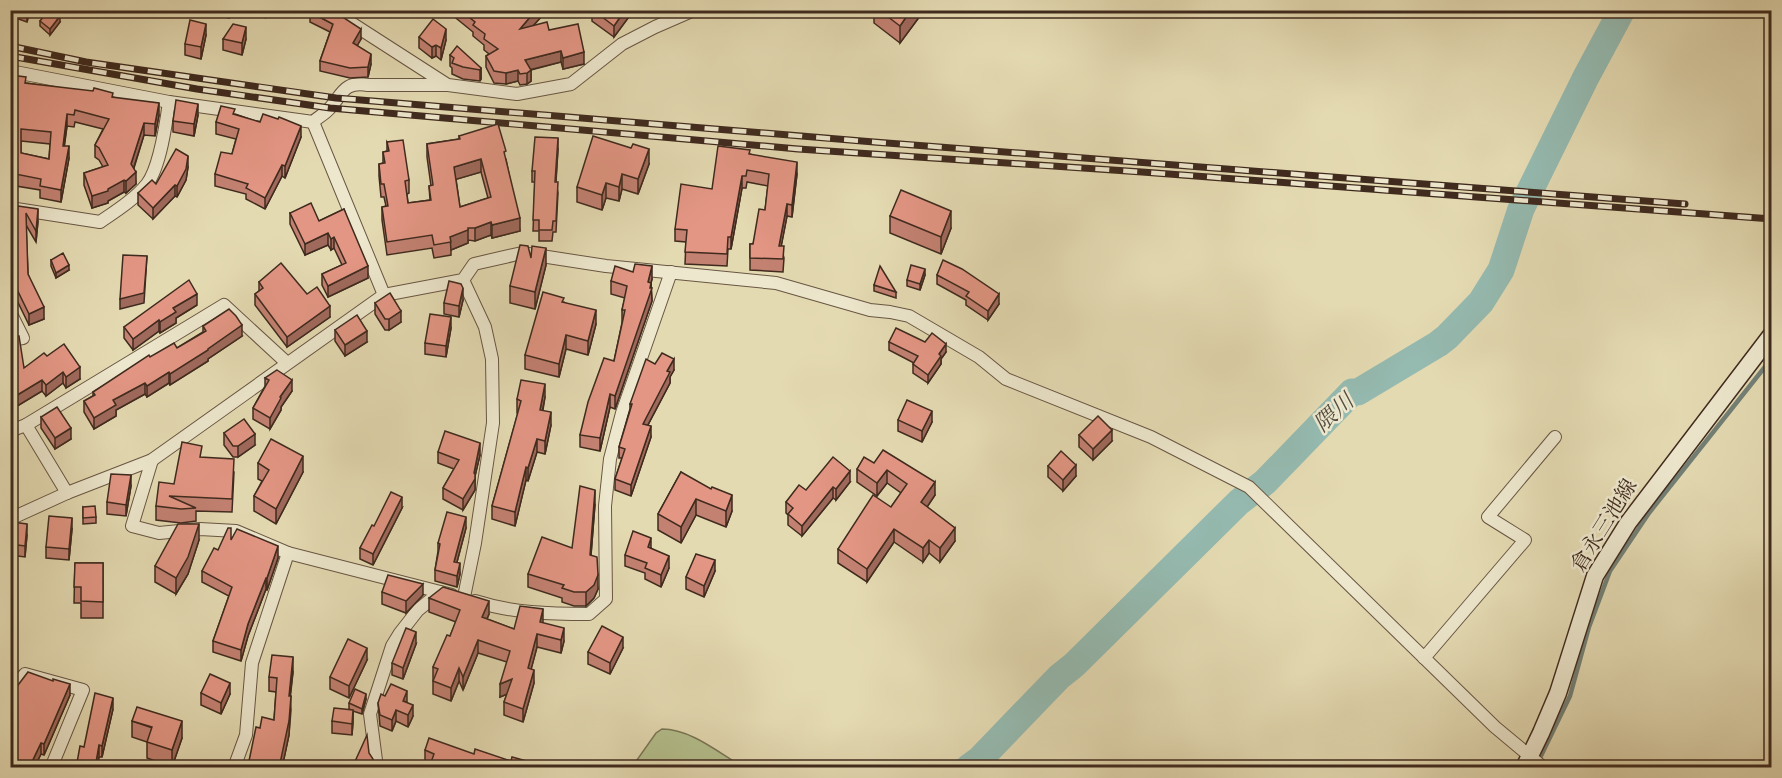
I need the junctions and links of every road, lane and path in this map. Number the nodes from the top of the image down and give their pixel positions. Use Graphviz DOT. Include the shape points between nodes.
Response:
graph roads {
  1 [pos="331,10"];
  2 [pos="694,10"];
  3 [pos="10,71"];
  4 [pos="448,85"];
  5 [pos="169,102"];
  6 [pos="313,122"];
  7 [pos="10,208"];
  8 [pos="671,272"];
  9 [pos="463,280"];
  10 [pos="384,295"];
  11 [pos="10,312"];
  12 [pos="1772,334"];
  13 [pos="10,340"];
  14 [pos="287,363"];
  15 [pos="26,425"];
  16 [pos="10,431"];
  17 [pos="1555,437"];
  18 [pos="152,460"];
  19 [pos="67,493"];
  20 [pos="10,519"];
  21 [pos="288,553"];
  22 [pos="441,591"];
  23 [pos="464,597"];
  24 [pos="1424,658"];
  25 [pos="10,694"];
  26 [pos="1527,761"];
  27 [pos="51,768"];
  28 [pos="234,768"];
  29 [pos="377,768"];
  30 [pos="1544,768"];
  1 -- 4 [label="street"];
  2 -- 4 [label="street" via="622,44 571,84 517,94"];
  3 -- 5 [label="street"];
  4 -- 6 [label="street" via="356,83"];
  5 -- 6 [label="street"];
  5 -- 7 [label="street" via="163,142 149,182 100,222"];
  6 -- 10 [label="street"];
  8 -- 9 [label="street" via="522,253 474,264"];
  8 -- 23 [label="street" via="610,459 605,506 606,598 589,614 545,614 497,608"];
  8 -- 24 [label="street" via="776,283 870,310 909,316 979,357 1006,379 1151,437 1249,487"];
  9 -- 10 [label="street"];
  9 -- 23 [label="street" via="485,327 492,359 493,402 477,532"];
  10 -- 14 [label="street"];
  11 -- 13 [label="street" via="23,338"];
  12 -- 26 [label="main road, 倉永三池線" via="1628,524 1595,576 1558,693"];
  14 -- 15 [label="street" via="224,305"];
  14 -- 18 [label="street"];
  15 -- 16 [label="street"];
  15 -- 19 [label="street"];
  17 -- 24 [label="street" via="1488,517 1525,540"];
  18 -- 19 [label="street"];
  18 -- 21 [label="street" via="132,526 159,533 236,531"];
  19 -- 20 [label="street"];
  21 -- 22 [label="street"];
  21 -- 28 [label="street" via="252,663 246,735"];
  22 -- 23 [label="street"];
  22 -- 29 [label="street" via="418,610 392,646 370,714"];
  24 -- 26 [label="street"];
  25 -- 27 [label="street" via="25,674 83,690"];
  26 -- 30 [label="street"];
}
